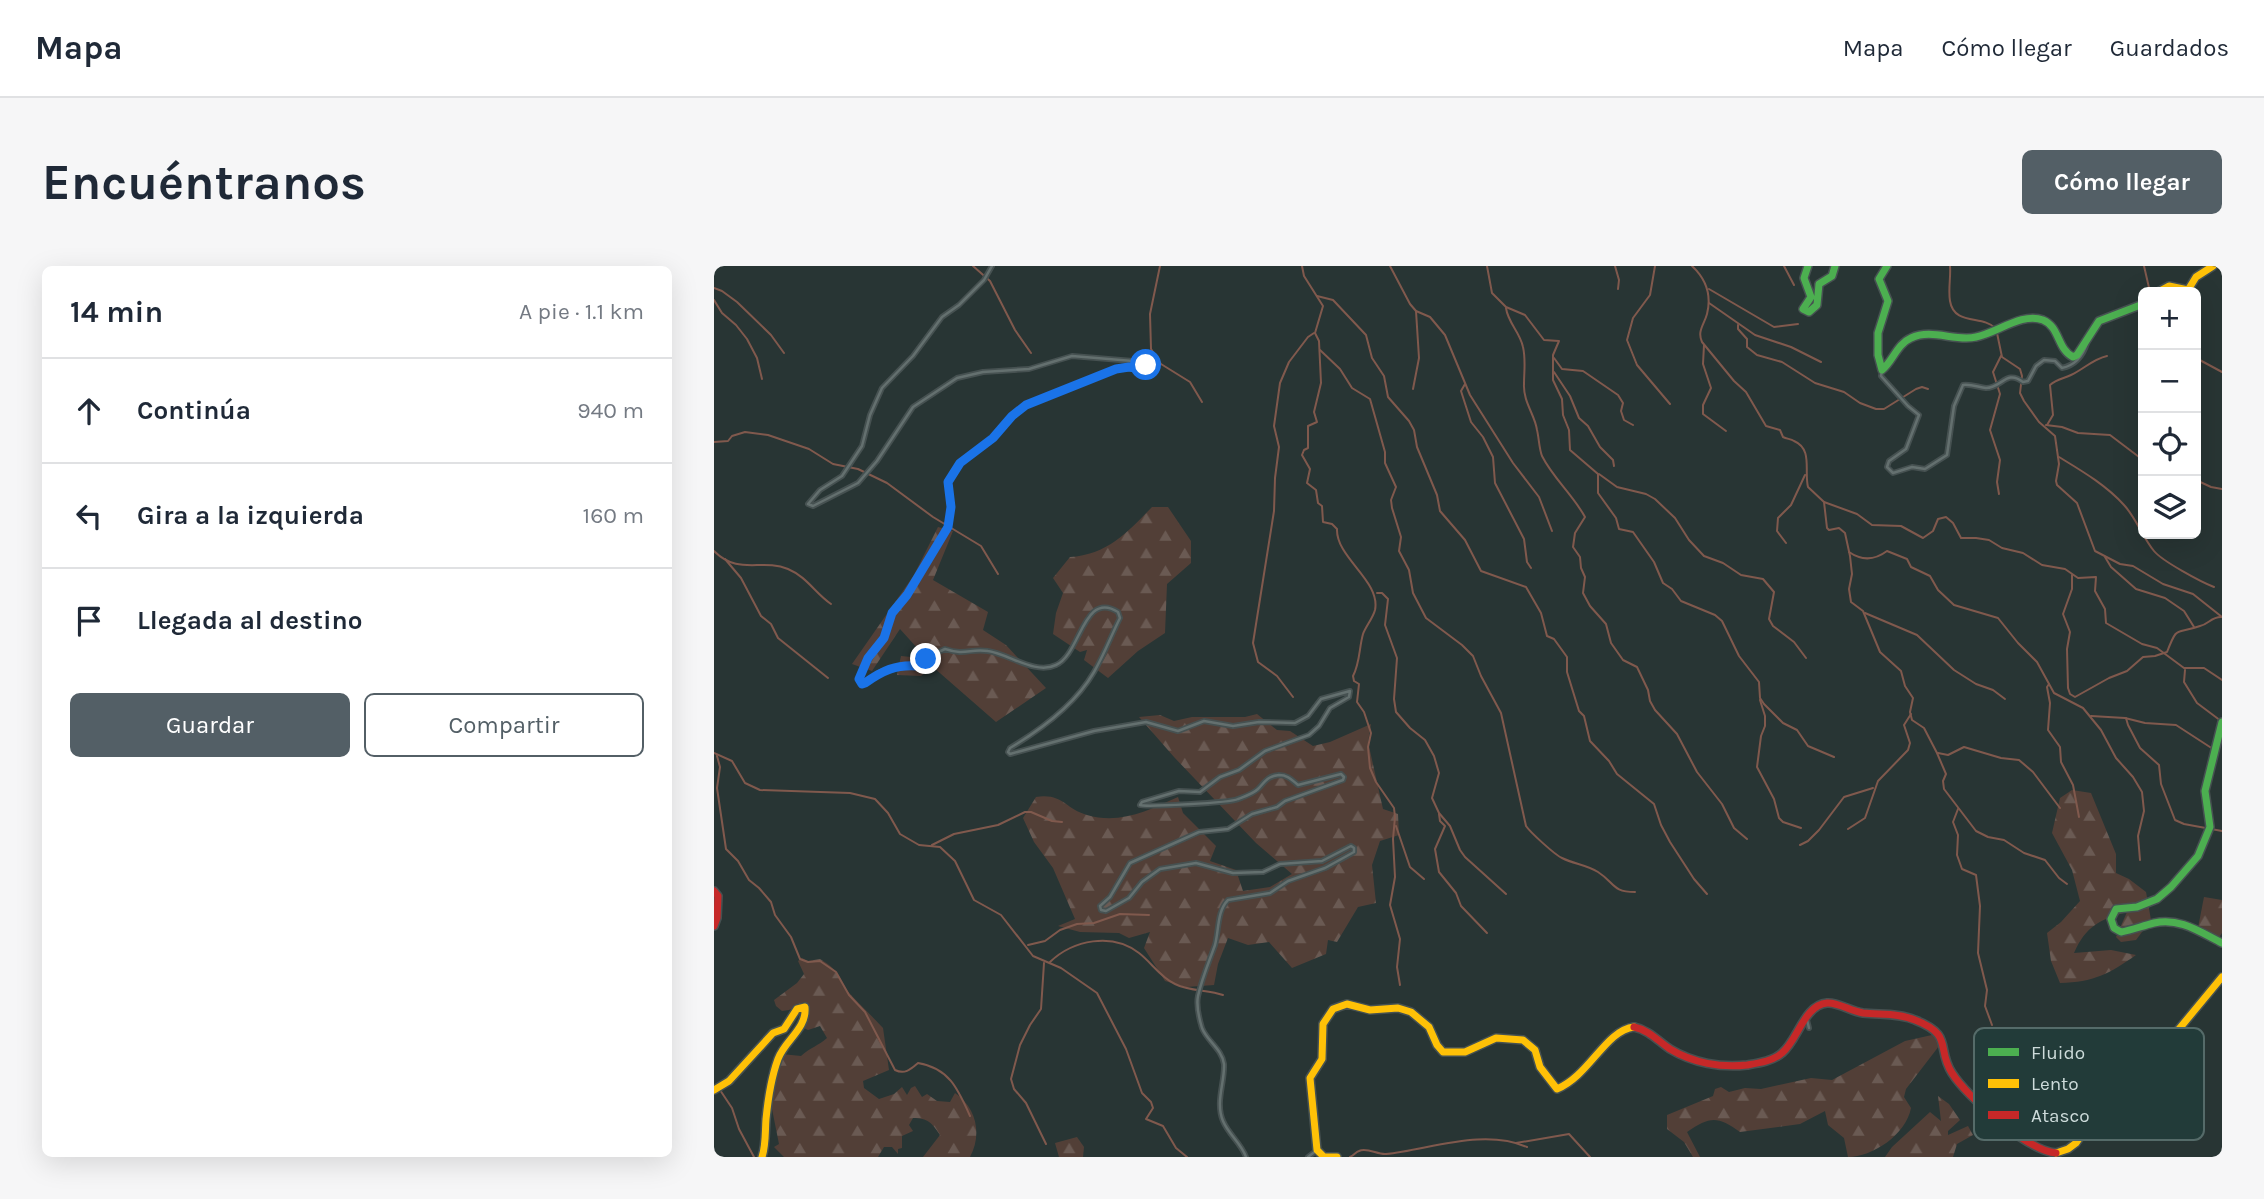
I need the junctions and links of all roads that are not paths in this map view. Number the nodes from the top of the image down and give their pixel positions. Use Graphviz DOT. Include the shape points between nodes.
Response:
graph roads {
  1 [pos="992,266"];
  2 [pos="1808,266"];
  3 [pos="1835,266"];
  4 [pos="1887,266"];
  5 [pos="2213,266"];
  6 [pos="2190,287"];
  7 [pos="2138,306"];
  8 [pos="2089,337"];
  9 [pos="1882,370"];
  10 [pos="2222,722"];
  11 [pos="714,891"];
  12 [pos="714,926"];
  13 [pos="2222,943"];
  14 [pos="2222,977"];
  15 [pos="1807,1017"];
  16 [pos="1809,1028"];
  17 [pos="2182,1028"];
  18 [pos="714,1090"];
  19 [pos="1974,1097"];
  20 [pos="2023,1140"];
  21 [pos="2076,1140"];
  22 [pos="1317,1150"];
  23 [pos="762,1157"];
  24 [pos="1246,1157"];
  25 [pos="1308,1157"];
  26 [pos="1324,1157"];
  27 [pos="1337,1157"];
  1 -- 24 [label="street" via="985,280 942,317 914,356 882,388 862,446 842,476 808,503 813,506 858,482 913,407 957,378 1029,369 1072,356 1145,362 1145,368 1116,369 1026,405 960,463 948,482 948,527 892,613 884,638 859,679 862,684 895,667 918,666 945,649 963,654 992,651 1035,667 1049,667 1063,660 1088,617 1104,607 1121,618 1082,690 1010,748 1010,754 1094,731 1146,723 1178,731 1204,721 1233,726 1295,723 1308,716 1321,699 1350,691 1309,734 1265,751 1200,792 1179,791 1140,805 1231,802 1276,776 1290,777 1298,785 1341,774 1343,780 1252,814 1228,829 1188,835 1130,863 1100,906 1106,911 1129,898 1142,881 1160,869 1196,863 1233,873 1257,873 1280,864 1322,860 1354,848 1325,868 1269,892 1228,900 1221,913 1198,1009 1202,1028 1224,1063 1219,1092 1222,1119"];
  2 -- 3 [label="street" via="1804,278 1811,297 1803,309 1809,312 1817,305 1819,284 1832,276"];
  4 -- 9 [label="street" via="1879,279 1888,300 1878,333"];
  5 -- 6 [label="street"];
  7 -- 8 [label="street" via="2103,318"];
  8 -- 9 [label="street" via="2070,358 2051,324 2028,318 1967,339 1943,334 1914,337 1896,350"];
  8 -- 9 [label="street" via="2080,359 2068,367 2044,360 2028,381 2010,377 1987,388 1963,385 1954,406 1947,456 1925,469 1912,467 1893,473 1886,467 1906,449 1919,415 1881,376"];
  10 -- 13 [label="street" via="2206,791 2210,827 2198,856 2157,899 2116,909 2111,919 2114,928 2122,932 2173,922"];
  11 -- 12 [label="street" via="718,895"];
  14 -- 17 [label="street"];
  15 -- 16 [label="street"];
  15 -- 19 [label="street" via="1819,1005 1832,1003 1847,1010 1923,1023 1942,1038 1951,1072"];
  15 -- 22 [label="street" via="1794,1042 1779,1056 1734,1068 1687,1058 1640,1028 1626,1027 1614,1035 1587,1070 1557,1088 1540,1067 1532,1045 1523,1040 1496,1038 1465,1052 1443,1052 1429,1027 1412,1012 1340,1005 1323,1024 1324,1054 1310,1078"];
  18 -- 23 [label="street" via="729,1081 773,1033 784,1029 797,1009 805,1007 801,1026 778,1056"];
  20 -- 21 [label="street" via="2042,1151 2060,1153"];
  22 -- 25 [label="street"];
  22 -- 26 [label="street"];
  26 -- 27 [label="street"];
}
